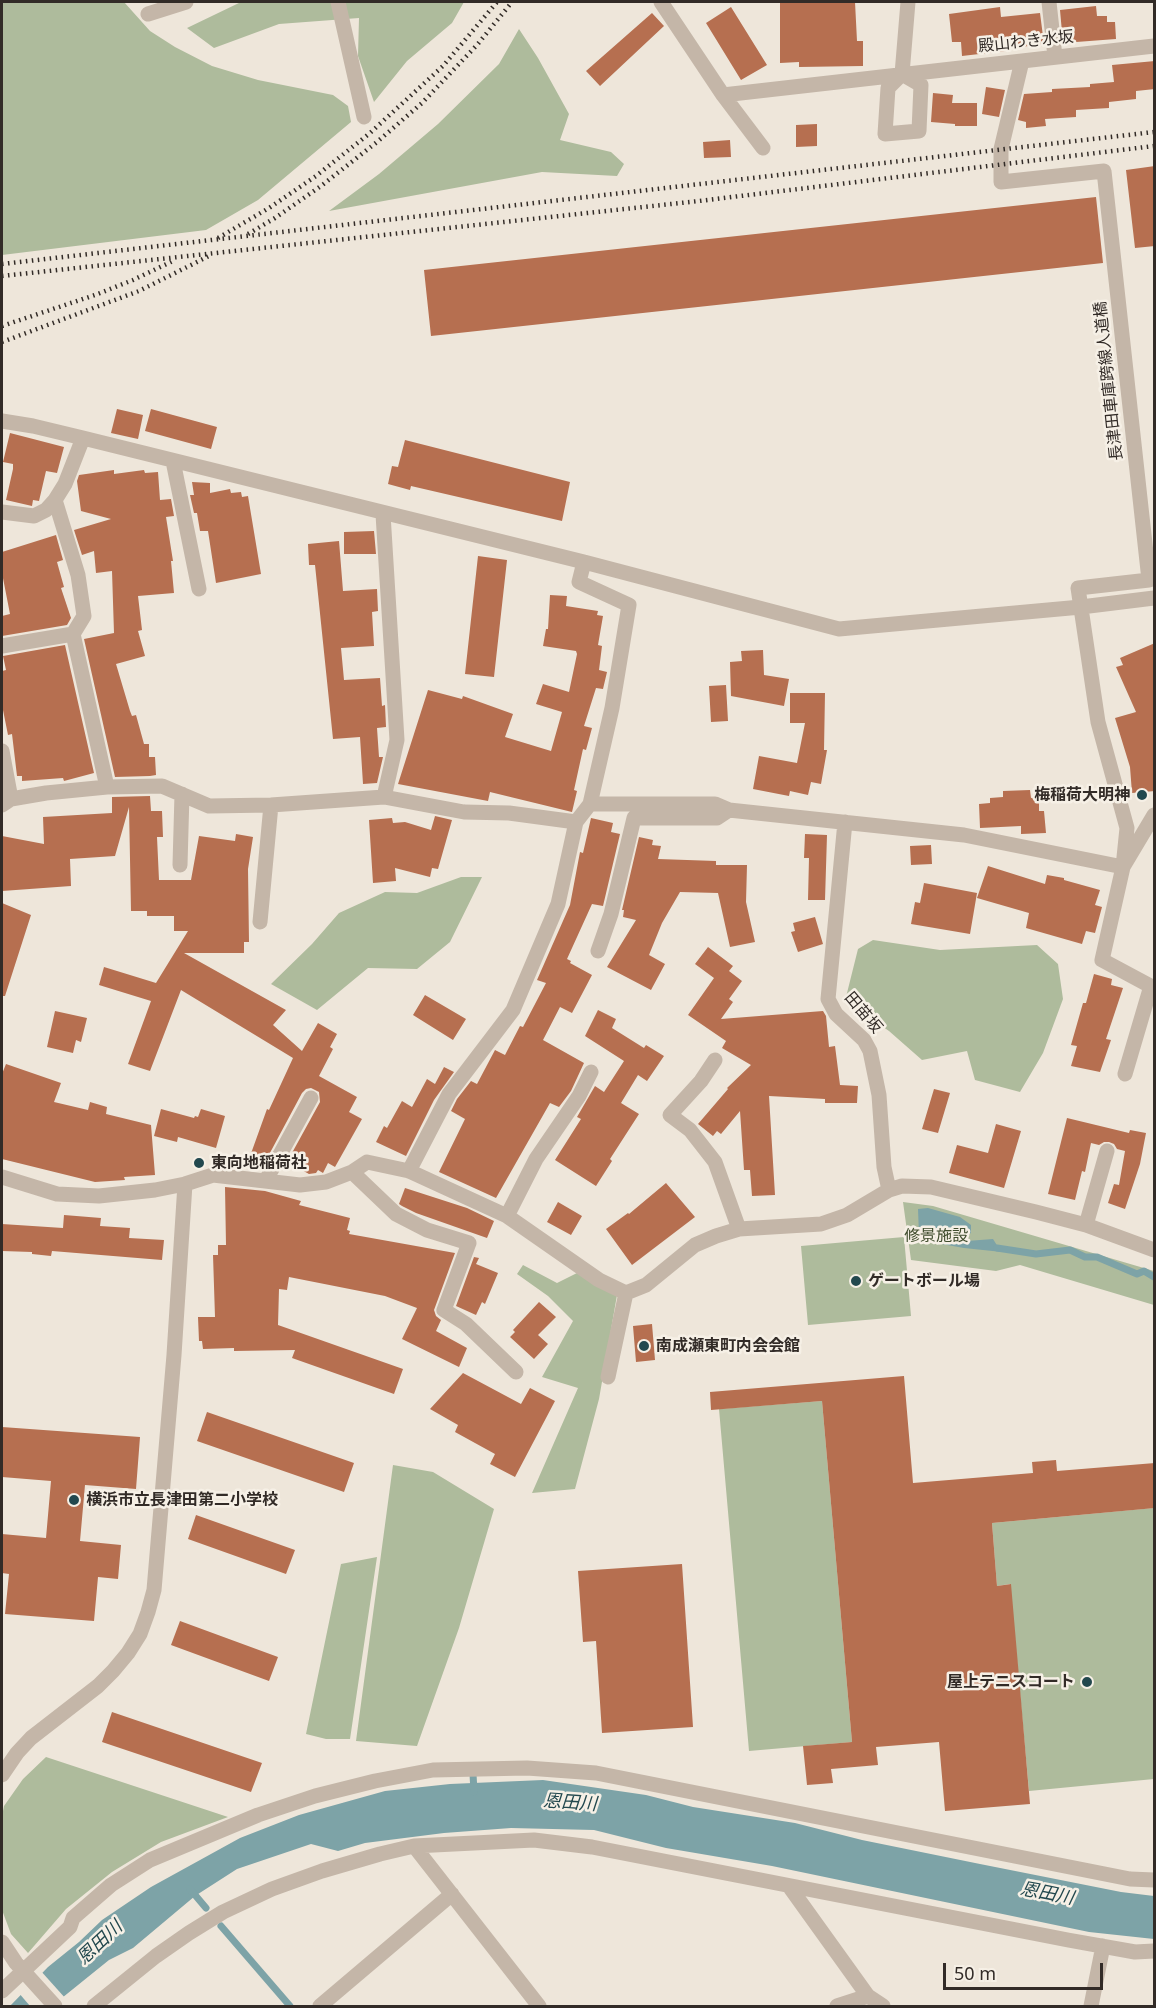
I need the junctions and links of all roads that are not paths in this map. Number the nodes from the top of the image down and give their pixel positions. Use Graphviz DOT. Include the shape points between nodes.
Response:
graph roads {
  1 [pos="186,2"];
  2 [pos="338,2"];
  3 [pos="661,2"];
  4 [pos="908,2"];
  5 [pos="1049,2"];
  6 [pos="148,14"];
  7 [pos="1155,46"];
  8 [pos="1055,57"];
  9 [pos="1022,61"];
  10 [pos="902,74"];
  11 [pos="723,95"];
  12 [pos="364,117"];
  13 [pos="763,148"];
  14 [pos="2,421"];
  15 [pos="83,438"];
  16 [pos="173,461"];
  17 [pos="55,500"];
  18 [pos="2,512"];
  19 [pos="383,514"];
  20 [pos="584,562"];
  21 [pos="199,590"];
  22 [pos="1155,598"];
  23 [pos="1081,607"];
  24 [pos="73,634"];
  25 [pos="2,646"];
  26 [pos="2,751"];
  27 [pos="107,787"];
  28 [pos="182,794"];
  29 [pos="384,797"];
  30 [pos="6,802"];
  31 [pos="590,804"];
  32 [pos="271,805"];
  33 [pos="729,810"];
  34 [pos="1155,815"];
  35 [pos="576,822"];
  36 [pos="846,822"];
  37 [pos="180,865"];
  38 [pos="1123,867"];
  39 [pos="260,922"];
  40 [pos="598,951"];
  41 [pos="1153,987"];
  42 [pos="715,1060"];
  43 [pos="591,1072"];
  44 [pos="1125,1074"];
  45 [pos="310,1098"];
  46 [pos="1107,1151"];
  47 [pos="409,1171"];
  48 [pos="351,1172"];
  49 [pos="2,1177"];
  50 [pos="266,1180"];
  51 [pos="185,1184"];
  52 [pos="889,1190"];
  53 [pos="507,1216"];
  54 [pos="1086,1225"];
  55 [pos="739,1229"];
  56 [pos="1155,1250"];
  57 [pos="626,1293"];
  58 [pos="516,1372"];
  59 [pos="608,1377"];
  60 [pos="2,1775"];
  61 [pos="414,1846"];
  62 [pos="1155,1880"];
  63 [pos="789,1886"];
  64 [pos="452,1894"];
  65 [pos="2,1942"];
  66 [pos="1103,1946"];
  67 [pos="1155,1951"];
  68 [pos="26,1974"];
  69 [pos="2,1991"];
  70 [pos="868,1996"];
  71 [pos="55,2007"];
  72 [pos="94,2007"];
  73 [pos="320,2007"];
  74 [pos="539,2007"];
  75 [pos="837,2007"];
  76 [pos="883,2007"];
  77 [pos="1091,2007"];
  1 -- 6 [label="street"];
  2 -- 12 [label="street"];
  3 -- 11 [label="street"];
  4 -- 10 [label="street"];
  5 -- 8 [label="street"];
  7 -- 8 [label="street, 殿山わき水坂"];
  8 -- 9 [label="street, 殿山わき水坂"];
  9 -- 10 [label="street, 殿山わき水坂"];
  9 -- 23 [label="street, 長津田車庫跨線人道橋" via="1001,149 1001,182 1104,171 1149,580 1078,588"];
  10 -- 11 [label="street, 殿山わき水坂"];
  11 -- 13 [label="street"];
  14 -- 15 [label="street"];
  15 -- 16 [label="street"];
  15 -- 17 [label="street"];
  16 -- 19 [label="street"];
  16 -- 21 [label="street"];
  17 -- 18 [label="street" via="34,516"];
  17 -- 24 [label="street" via="78,575 84,616"];
  19 -- 20 [label="street"];
  19 -- 29 [label="street" via="397,740"];
  20 -- 23 [label="street" via="839,629"];
  20 -- 31 [label="street" via="579,582 629,605 612,708"];
  22 -- 23 [label="street"];
  23 -- 38 [label="street" via="1098,722 1126,828"];
  24 -- 25 [label="street"];
  24 -- 27 [label="street"];
  26 -- 30 [label="street"];
  27 -- 28 [label="street" via="162,786"];
  27 -- 30 [label="street" via="46,793"];
  28 -- 32 [label="street" via="209,806"];
  28 -- 37 [label="street"];
  29 -- 32 [label="street"];
  29 -- 35 [label="street" via="464,812 509,813"];
  31 -- 33 [label="street" via="715,804"];
  31 -- 35 [label="street"];
  32 -- 39 [label="street"];
  33 -- 36 [label="street"];
  33 -- 40 [label="street" via="717,818 634,818"];
  34 -- 38 [label="street"];
  35 -- 47 [label="street" via="558,904 513,1010 449,1094"];
  36 -- 38 [label="street" via="964,835"];
  36 -- 52 [label="street, 田苗坂" via="828,999 836,1014 864,1040 870,1051"];
  38 -- 41 [label="street" via="1102,960"];
  41 -- 44 [label="street"];
  42 -- 55 [label="street" via="670,1115 690,1130 715,1162"];
  43 -- 53 [label="street" via="536,1159"];
  45 -- 50 [label="street"];
  46 -- 54 [label="street"];
  47 -- 48 [label="street" via="368,1162"];
  47 -- 53 [label="street"];
  48 -- 50 [label="street" via="326,1182 300,1185"];
  48 -- 58 [label="street" via="396,1214 427,1230 469,1243 444,1310 466,1324"];
  49 -- 51 [label="street" via="57,1194 99,1196"];
  50 -- 51 [label="street" via="213,1175"];
  51 -- 60 [label="street" via="154,1590 148,1612 140,1634 113,1671 31,1738"];
  52 -- 54 [label="street" via="902,1185 931,1187"];
  52 -- 55 [label="street" via="847,1215 821,1224"];
  53 -- 57 [label="street" via="599,1280"];
  54 -- 56 [label="street"];
  55 -- 57 [label="street" via="695,1245 646,1285"];
  57 -- 59 [label="street"];
  61 -- 63 [label="street" via="534,1840 592,1847"];
  61 -- 64 [label="street"];
  61 -- 72 [label="street" via="322,1871 223,1912 156,1956"];
  62 -- 68 [label="street" via="1130,1879 596,1773 527,1768 433,1770 315,1796 150,1860 78,1912 70,1927"];
  63 -- 66 [label="street"];
  63 -- 70 [label="street"];
  64 -- 73 [label="street"];
  64 -- 74 [label="street"];
  65 -- 68 [label="street"];
  66 -- 67 [label="street"];
  66 -- 77 [label="street"];
  68 -- 69 [label="street"];
  68 -- 71 [label="street"];
  70 -- 75 [label="street"];
  70 -- 76 [label="street"];
}
